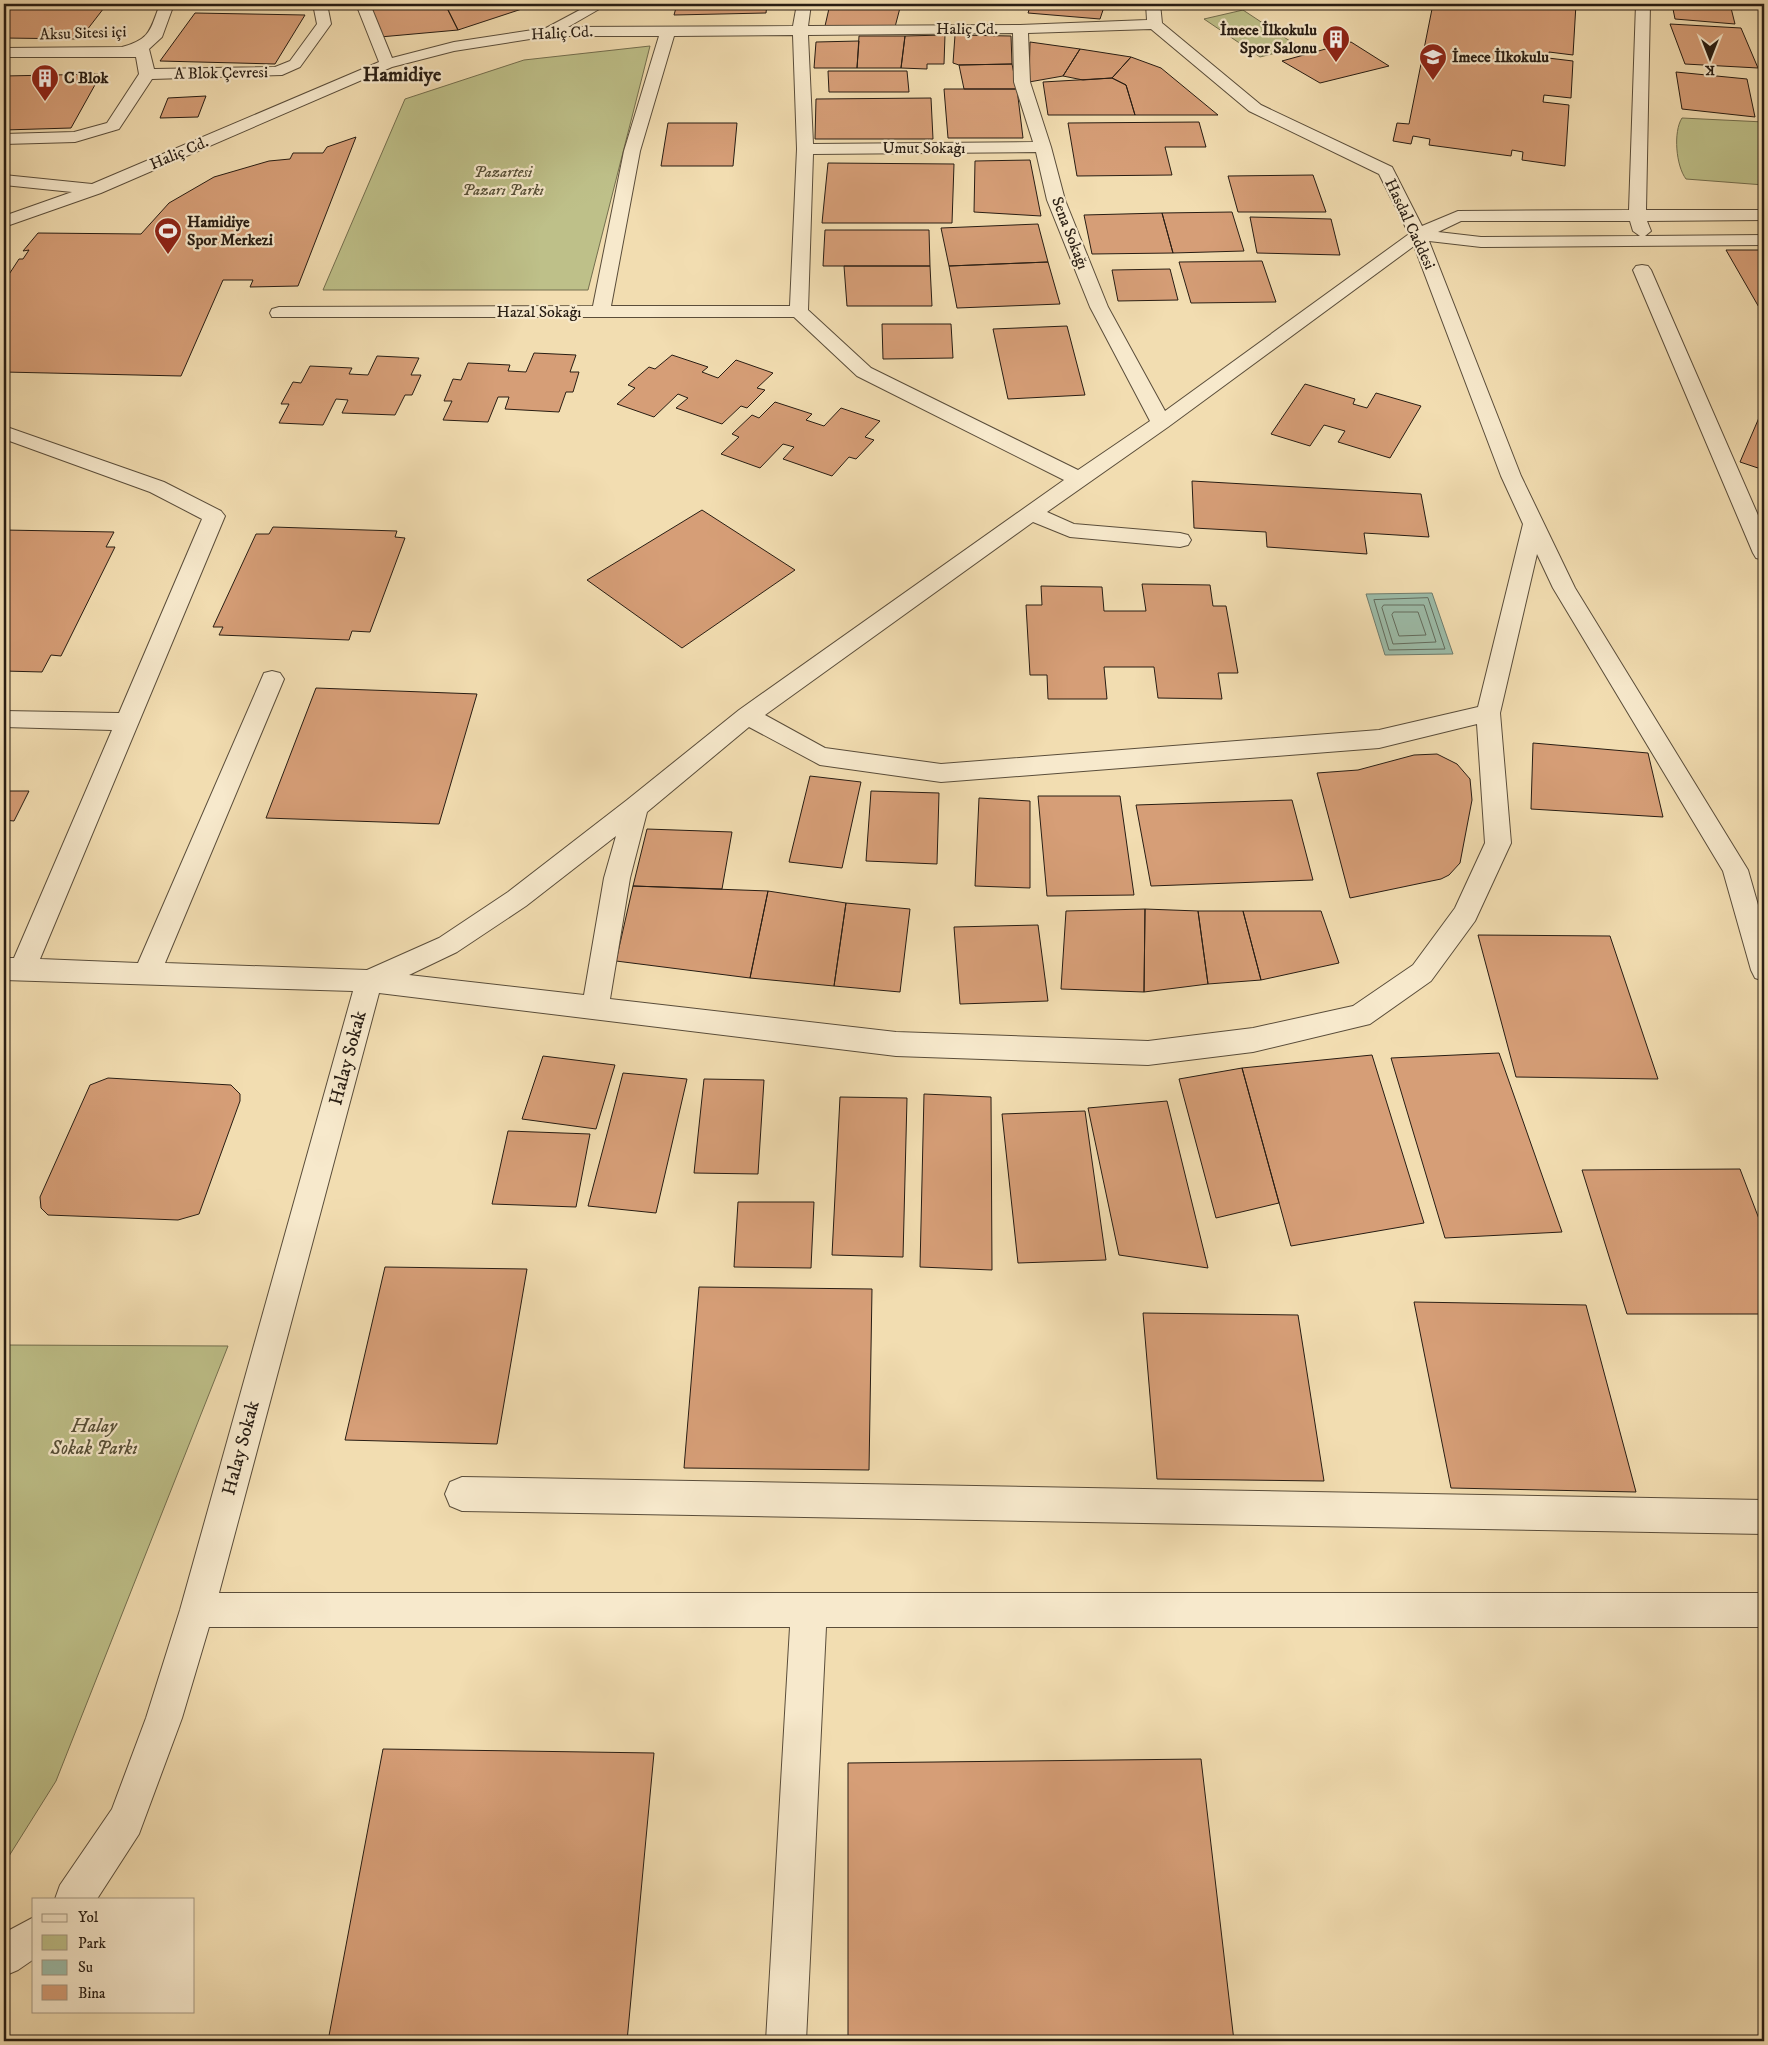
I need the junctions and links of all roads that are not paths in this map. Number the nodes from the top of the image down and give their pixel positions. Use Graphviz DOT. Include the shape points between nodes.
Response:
graph roads {
  1 [pos="167,4"];
  2 [pos="320,4"];
  3 [pos="364,4"];
  4 [pos="601,4"];
  5 [pos="804,4"];
  6 [pos="1153,4"];
  7 [pos="1642,4"];
  8 [pos="1155,24"];
  9 [pos="800,29"];
  10 [pos="1020,29"];
  11 [pos="668,31"];
  12 [pos="549,32"];
  13 [pos="4,52"];
  14 [pos="123,52"];
  15 [pos="387,64"];
  16 [pos="147,74"];
  17 [pos="4,139"];
  18 [pos="1043,147"];
  19 [pos="804,149"];
  20 [pos="4,180"];
  21 [pos="95,189"];
  22 [pos="1764,214"];
  23 [pos="1636,215"];
  24 [pos="4,222"];
  25 [pos="1418,235"];
  26 [pos="1764,240"];
  27 [pos="1646,241"];
  28 [pos="1642,270"];
  29 [pos="799,311"];
  30 [pos="602,312"];
  31 [pos="280,314"];
  32 [pos="1161,423"];
  33 [pos="4,432"];
  34 [pos="1079,479"];
  35 [pos="1755,512"];
  36 [pos="1031,513"];
  37 [pos="1534,523"];
  38 [pos="1180,540"];
  39 [pos="1764,553"];
  40 [pos="272,679"];
  41 [pos="1488,713"];
  42 [pos="747,716"];
  43 [pos="4,719"];
  44 [pos="127,722"];
  45 [pos="636,807"];
  46 [pos="13,969"];
  47 [pos="1764,970"];
  48 [pos="147,974"];
  49 [pos="369,981"];
  50 [pos="595,1010"];
  51 [pos="462,1494"];
  52 [pos="1764,1517"];
  53 [pos="197,1610"];
  54 [pos="809,1610"];
  55 [pos="1764,1610"];
  56 [pos="75,1898"];
  57 [pos="32,1937"];
  58 [pos="4,1956"];
  59 [pos="786,2041"];
  1 -- 14 [label="street, Aksu Sitesi içi" via="156,38 144,46"];
  2 -- 16 [label="street, A Blok Çevresi" via="324,24 295,64 277,72"];
  3 -- 15 [label="street"];
  4 -- 12 [label="street"];
  5 -- 9 [label="street"];
  6 -- 8 [label="street"];
  7 -- 23 [label="street"];
  8 -- 10 [label="street, Haliç Cd."];
  8 -- 25 [label="street, Hasdal Caddesi" via="1255,108 1386,172"];
  9 -- 10 [label="street, Haliç Cd."];
  9 -- 11 [label="street, Haliç Cd."];
  9 -- 19 [label="street"];
  10 -- 18 [label="street, Sena Sokağı" via="1022,82"];
  11 -- 12 [label="street, Haliç Cd."];
  11 -- 30 [label="street" via="632,151"];
  12 -- 15 [label="street, Haliç Cd." via="454,47"];
  13 -- 14 [label="street, Aksu Sitesi içi"];
  14 -- 16 [label="street, A Blok Çevresi" via="143,52"];
  15 -- 21 [label="street, Haliç Cd."];
  16 -- 17 [label="street" via="114,126 75,138"];
  18 -- 19 [label="street, Umut Sokağı"];
  18 -- 32 [label="street, Sena Sokağı" via="1056,200 1099,307"];
  19 -- 29 [label="street"];
  20 -- 21 [label="street"];
  21 -- 24 [label="street, Haliç Cd."];
  22 -- 23 [label="street"];
  23 -- 25 [label="street" via="1458,216"];
  23 -- 27 [label="street"];
  25 -- 27 [label="street" via="1481,242"];
  25 -- 32 [label="street"];
  25 -- 37 [label="street, Hasdal Caddesi" via="1511,476"];
  26 -- 27 [label="street"];
  28 -- 35 [label="street"];
  29 -- 30 [label="street, Hazal Sokağı"];
  29 -- 34 [label="street" via="864,372"];
  30 -- 31 [label="street, Hazal Sokağı"];
  32 -- 34 [label="street"];
  33 -- 44 [label="street" via="156,487 214,516"];
  34 -- 36 [label="street"];
  35 -- 39 [label="street"];
  36 -- 38 [label="street" via="1070,530"];
  36 -- 42 [label="street"];
  37 -- 41 [label="street"];
  37 -- 47 [label="street, Hasdal Caddesi" via="1564,588 1735,870"];
  40 -- 48 [label="street"];
  41 -- 42 [label="street" via="1378,739 941,773 820,756"];
  41 -- 50 [label="street" via="1498,843 1466,914 1422,973 1360,1016 1253,1040 1148,1053 896,1044"];
  42 -- 45 [label="street"];
  43 -- 44 [label="street"];
  44 -- 46 [label="street"];
  45 -- 49 [label="street" via="517,899 456,940"];
  45 -- 50 [label="street" via="617,878"];
  46 -- 48 [label="street"];
  48 -- 49 [label="street"];
  49 -- 50 [label="street"];
  49 -- 53 [label="street, Halay Sokak"];
  51 -- 52 [label="street"];
  53 -- 54 [label="street"];
  53 -- 56 [label="street, Halay Sokak" via="164,1718 126,1821"];
  54 -- 55 [label="street"];
  54 -- 59 [label="street"];
  57 -- 58 [label="street"];
}
